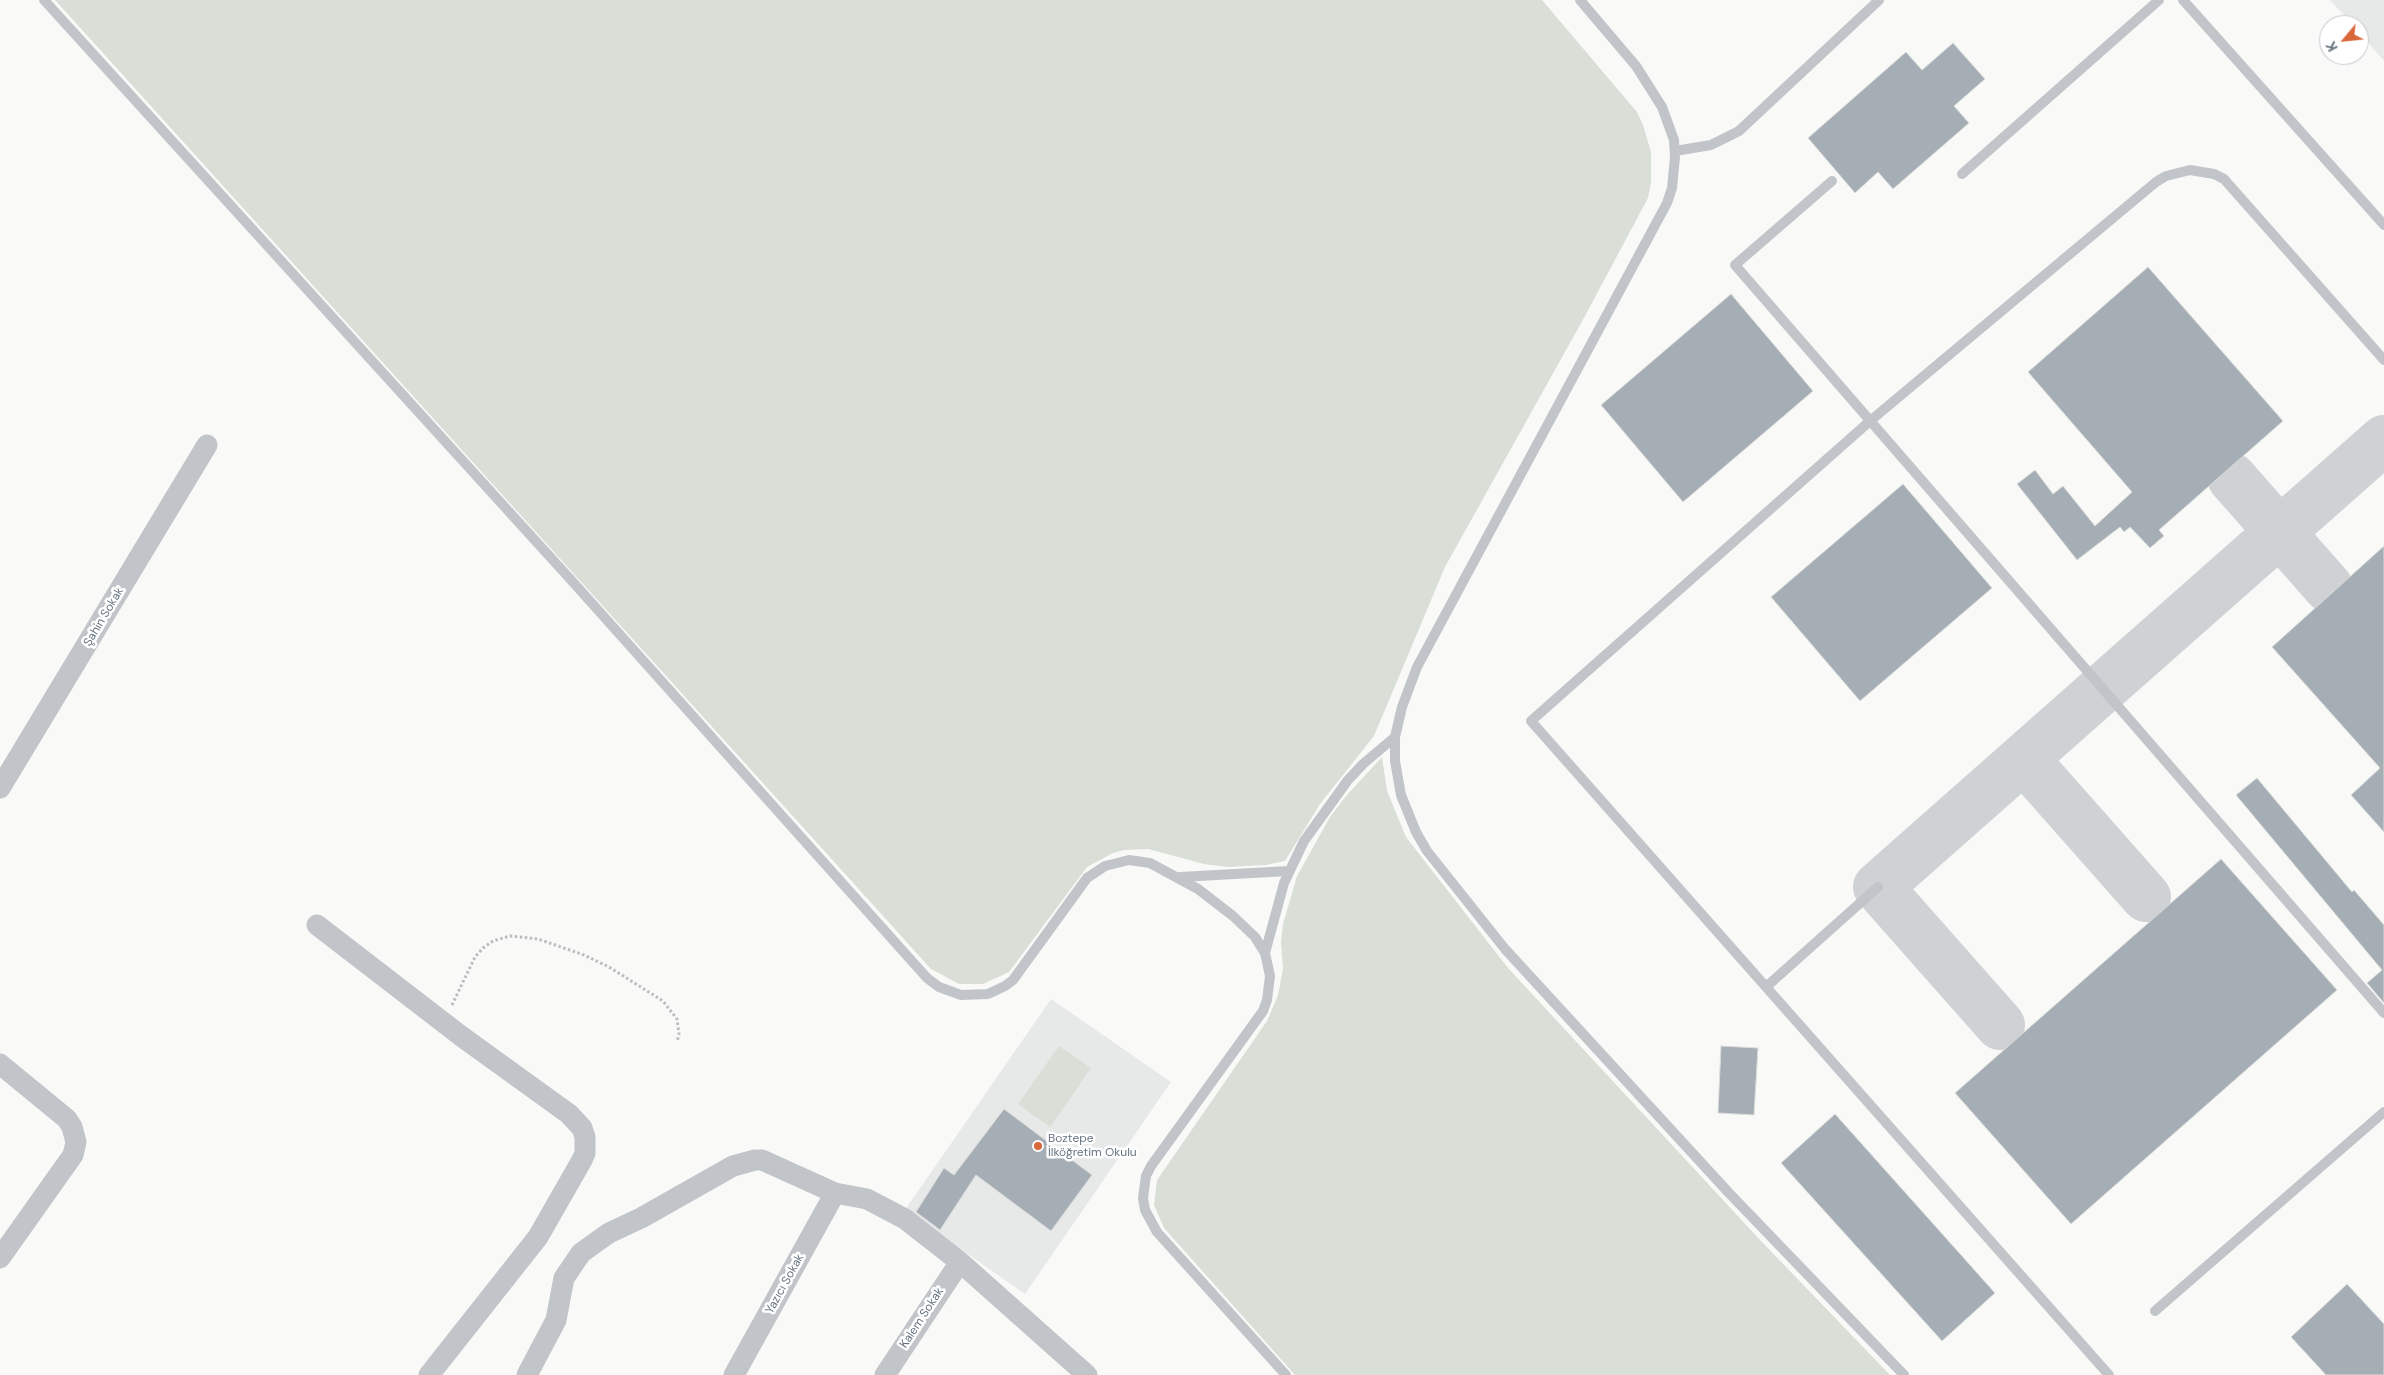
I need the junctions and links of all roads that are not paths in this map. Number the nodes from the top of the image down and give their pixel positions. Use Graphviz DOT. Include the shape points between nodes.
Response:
graph roads {
  1 [pos="44,0"];
  2 [pos="1580,0"];
  3 [pos="1879,0"];
  4 [pos="2159,0"];
  5 [pos="2183,0"];
  6 [pos="1675,151"];
  7 [pos="1962,174"];
  8 [pos="1832,181"];
  9 [pos="2384,225"];
  10 [pos="2384,360"];
  11 [pos="1870,421"];
  12 [pos="207,445"];
  13 [pos="1395,737"];
  14 [pos="0,788"];
  15 [pos="1288,871"];
  16 [pos="1180,877"];
  17 [pos="1878,888"];
  18 [pos="317,925"];
  19 [pos="1265,953"];
  20 [pos="1766,987"];
  21 [pos="2384,1013"];
  22 [pos="0,1064"];
  23 [pos="2384,1112"];
  24 [pos="835,1193"];
  25 [pos="0,1258"];
  26 [pos="960,1262"];
  27 [pos="2155,1311"];
  28 [pos="429,1375"];
  29 [pos="527,1375"];
  30 [pos="734,1375"];
  31 [pos="885,1375"];
  32 [pos="1087,1375"];
  33 [pos="1286,1375"];
  34 [pos="1904,1375"];
  35 [pos="2109,1375"];
  1 -- 16 [label="lane" via="939,987 961,995 988,994 1005,986 1013,980 1087,878 1105,866 1140,861"];
  2 -- 6 [label="lane" via="1650,86 1669,123"];
  3 -- 6 [label="lane" via="1739,131 1711,145"];
  4 -- 7 [label="lane"];
  5 -- 9 [label="lane"];
  6 -- 13 [label="lane" via="1675,173 1667,203 1417,667"];
  8 -- 11 [label="lane" via="1735,265"];
  10 -- 11 [label="lane" via="2224,179 2190,170 2156,182"];
  11 -- 20 [label="lane" via="1531,721"];
  11 -- 21 [label="lane"];
  12 -- 14 [label="street, Şahin Sokak"];
  13 -- 15 [label="lane" via="1363,764 1336,795"];
  13 -- 34 [label="lane" via="1397,778 1406,811 1427,851 1505,949 1729,1193"];
  15 -- 16 [label="lane"];
  15 -- 19 [label="lane"];
  16 -- 19 [label="lane" via="1233,916"];
  17 -- 20 [label="lane"];
  18 -- 28 [label="street" via="576,1120 582,1128 586,1145 582,1160 538,1237"];
  19 -- 33 [label="lane" via="1270,976 1263,1011 1151,1166 1143,1198 1147,1216 1157,1232"];
  20 -- 35 [label="lane"];
  22 -- 25 [label="street" via="67,1119 76,1142 74,1155"];
  23 -- 27 [label="lane"];
  24 -- 26 [label="street" via="867,1199 905,1219"];
  24 -- 29 [label="street" via="762,1160 749,1160 609,1233 581,1252 564,1278 556,1320"];
  24 -- 30 [label="street, Yazıcı Sokak"];
  26 -- 31 [label="street, Kalem Sokak"];
  26 -- 32 [label="street"];
}
